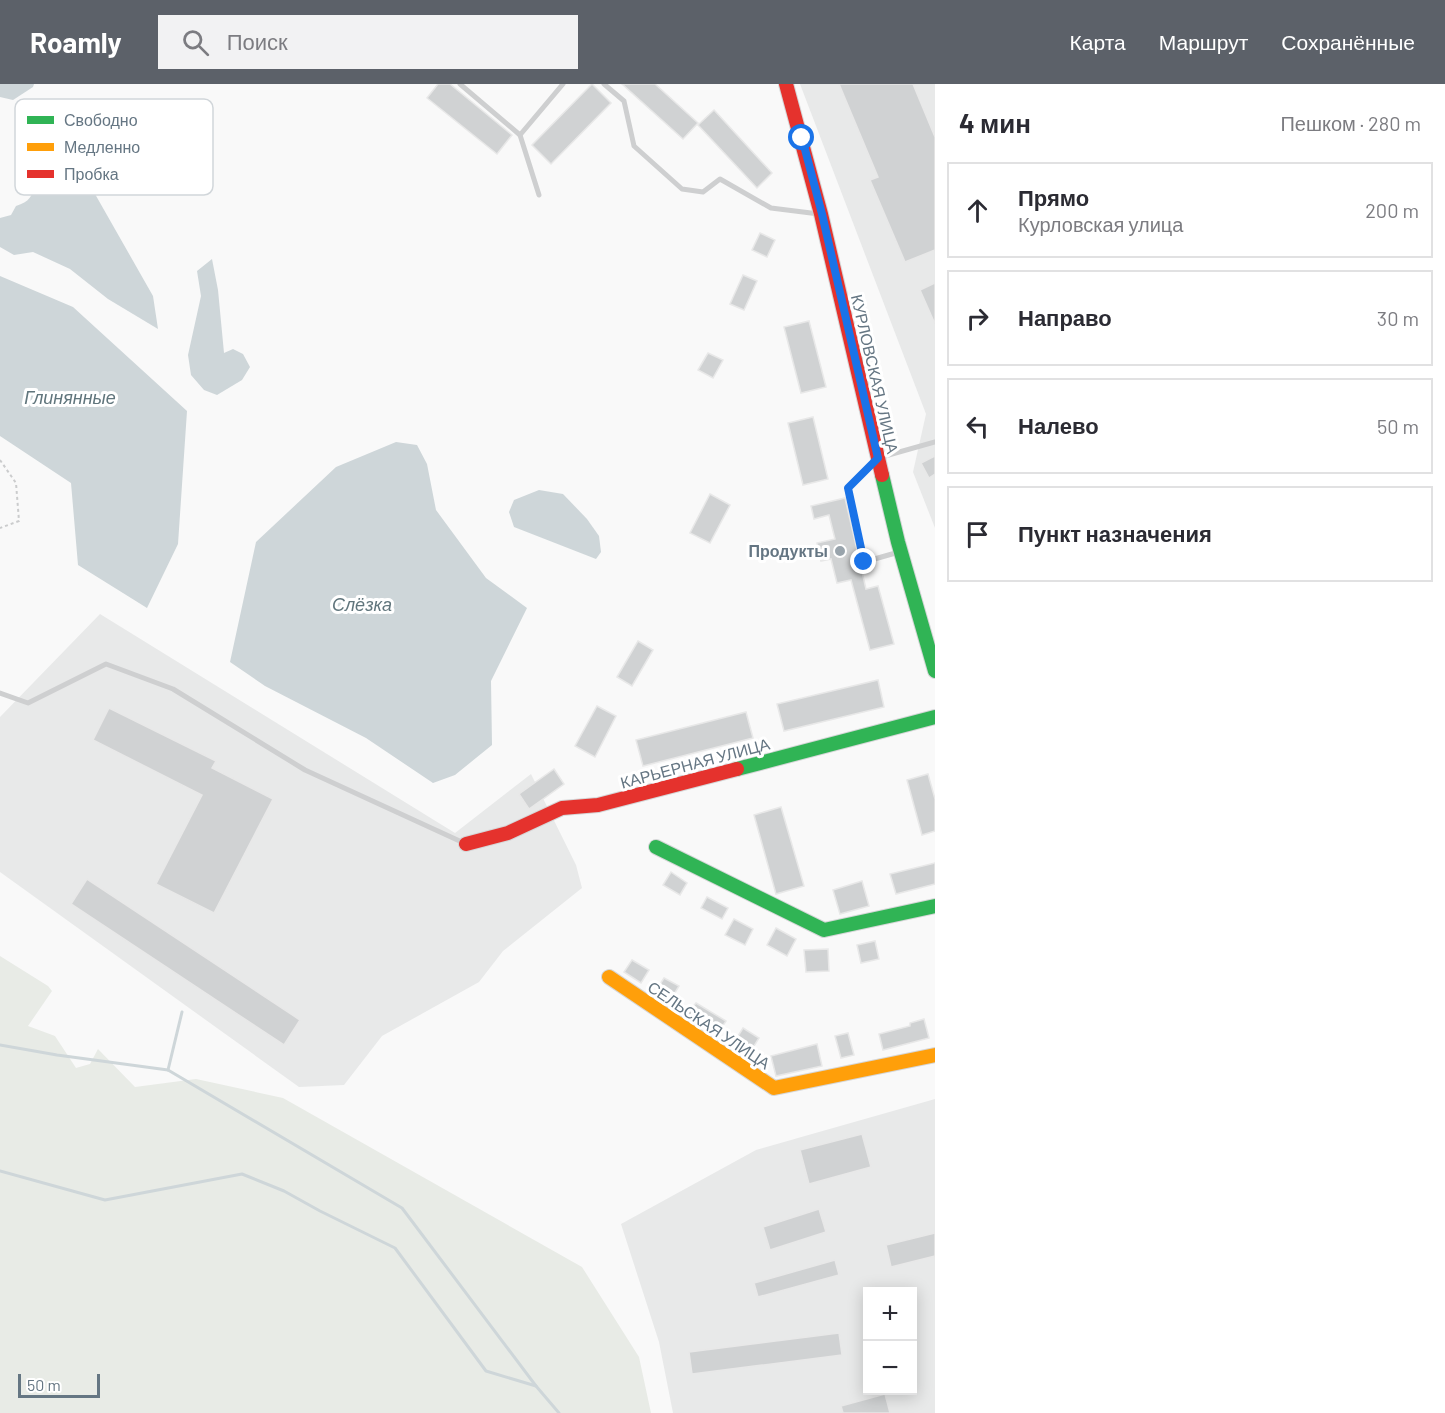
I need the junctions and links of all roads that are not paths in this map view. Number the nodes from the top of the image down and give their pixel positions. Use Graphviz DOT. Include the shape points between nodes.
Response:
graph roads {
  1 [pos="460,84"];
  2 [pos="562,84"];
  3 [pos="604,84"];
  4 [pos="786,84"];
  5 [pos="520,135"];
  6 [pos="539,195"];
  7 [pos="822,214"];
  8 [pos="935,442"];
  9 [pos="878,458"];
  10 [pos="901,552"];
  11 [pos="935,671"];
  12 [pos="0,693"];
  13 [pos="935,717"];
  14 [pos="466,844"];
  15 [pos="656,847"];
  16 [pos="935,906"];
  17 [pos="609,977"];
  18 [pos="935,1055"];
  1 -- 5 [label="lane"];
  2 -- 5 [label="lane"];
  3 -- 7 [label="lane" via="624,101 634,146 682,189 704,192 720,179 771,208"];
  4 -- 7 [label="street, КУРЛОВСКАЯ УЛИЦА"];
  5 -- 6 [label="lane"];
  7 -- 9 [label="street, КУРЛОВСКАЯ УЛИЦА"];
  8 -- 9 [label="lane"];
  9 -- 10 [label="street, КУРЛОВСКАЯ УЛИЦА"];
  9 -- 10 [label="lane" via="848,488 864,562"];
  10 -- 11 [label="street, КУРЛОВСКАЯ УЛИЦА"];
  12 -- 14 [label="lane" via="28,703 106,664 173,689 305,770"];
  13 -- 14 [label="street, КАРЬЕРНАЯ УЛИЦА" via="598,806 562,808 508,833"];
  15 -- 16 [label="street" via="824,930"];
  17 -- 18 [label="street, СЕЛЬСКАЯ УЛИЦА" via="774,1088"];
}
